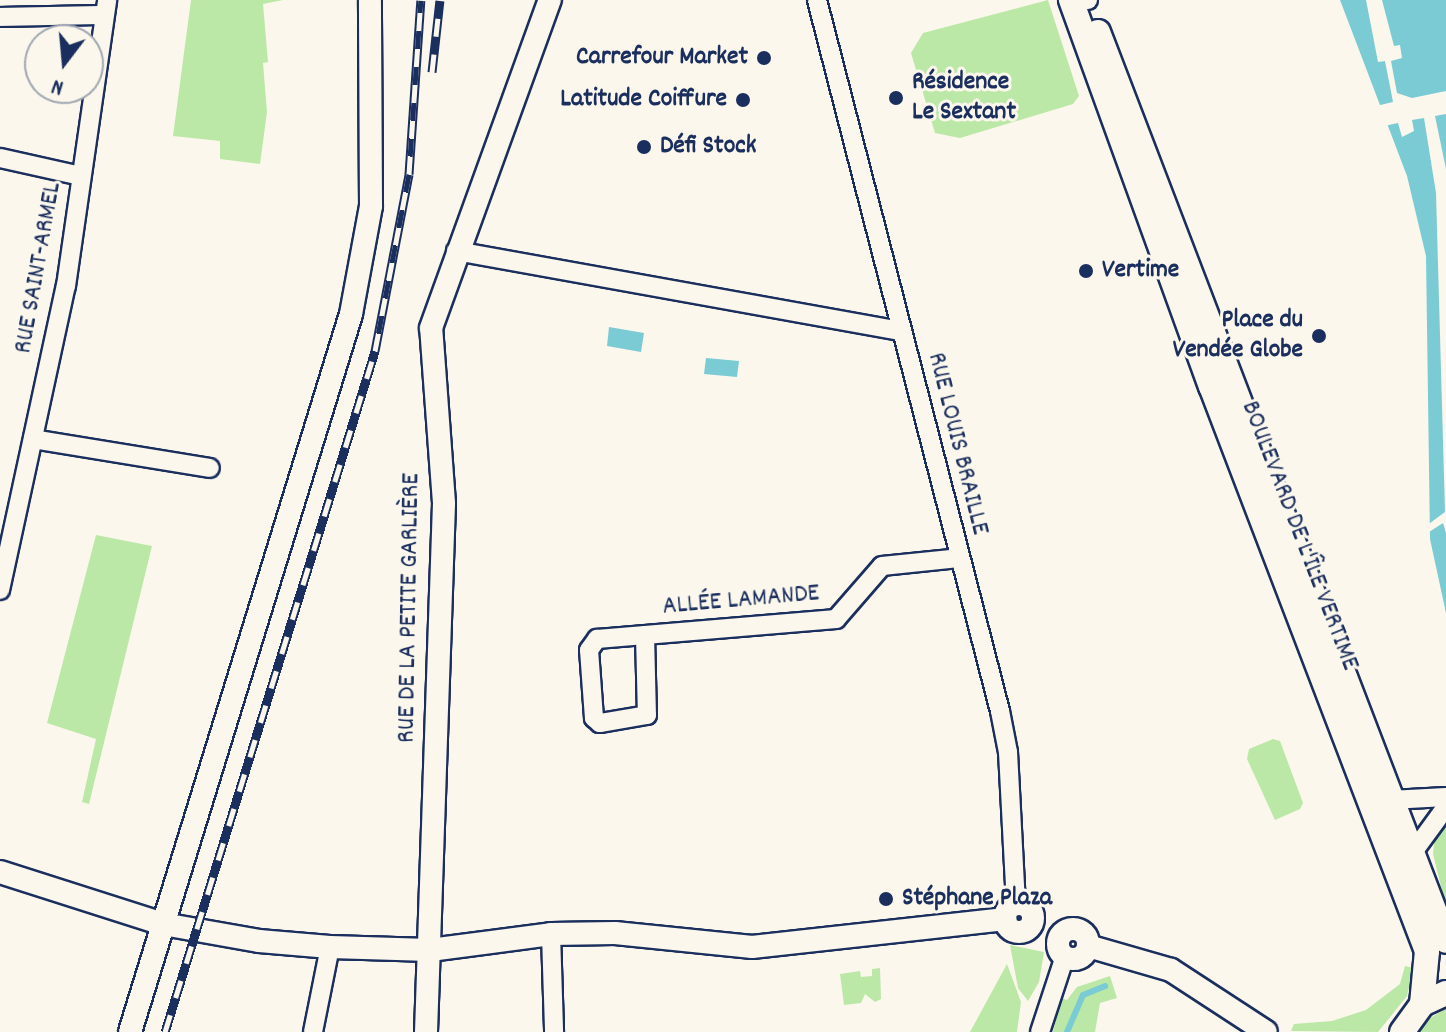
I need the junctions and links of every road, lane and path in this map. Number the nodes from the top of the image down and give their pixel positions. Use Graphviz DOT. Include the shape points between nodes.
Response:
graph roads {
  1 [pos="550,0"];
  2 [pos="817,0"];
  3 [pos="1071,0"];
  4 [pos="1087,0"];
  5 [pos="106,7"];
  6 [pos="370,10"];
  7 [pos="0,17"];
  8 [pos="0,158"];
  9 [pos="81,176"];
  10 [pos="456,251"];
  11 [pos="902,331"];
  12 [pos="33,439"];
  13 [pos="210,468"];
  14 [pos="959,558"];
  15 [pos="0,590"];
  16 [pos="645,635"];
  17 [pos="1446,797"];
  18 [pos="1390,800"];
  19 [pos="1446,807"];
  20 [pos="1411,855"];
  21 [pos="0,872"];
  22 [pos="1011,912"];
  23 [pos="163,924"];
  24 [pos="551,934"];
  25 [pos="1446,941"];
  26 [pos="330,947"];
  27 [pos="1063,947"];
  28 [pos="430,950"];
  29 [pos="1446,993"];
  30 [pos="1422,1004"];
  31 [pos="1401,1031"];
  32 [pos="130,1032"];
  33 [pos="313,1032"];
  34 [pos="426,1032"];
  35 [pos="554,1032"];
  36 [pos="1040,1032"];
  37 [pos="1266,1032"];
  1 -- 10 [label="street, RUE DE LA PETITE GARLIÈRE"];
  2 -- 11 [label="street, RUE LOUIS BRAILLE"];
  3 -- 30 [label="main road, BOULEVARD DE L'ÎLE VERTIME" via="1211,386 1427,951"];
  4 -- 18 [label="main road, BOULEVARD DE L'ÎLE VERTIME"];
  5 -- 7 [label="street"];
  5 -- 9 [label="street, RUE SAINT-ARMEL"];
  6 -- 23 [label="street" via="371,206 351,314"];
  8 -- 9 [label="street"];
  9 -- 12 [label="street, RUE SAINT-ARMEL" via="66,286"];
  10 -- 11 [label="street"];
  10 -- 28 [label="street, RUE DE LA PETITE GARLIÈRE" via="430,337 444,503"];
  11 -- 14 [label="street, RUE LOUIS BRAILLE"];
  12 -- 13 [label="street"];
  12 -- 15 [label="street, RUE SAINT-ARMEL"];
  14 -- 16 [label="street, ALLÉE LAMANDE" via="882,566 836,619"];
  14 -- 22 [label="street, RUE LOUIS BRAILLE" via="1008,752"];
  16 -- 16 [label="street, ALLÉE LAMANDE" via="593,643 593,713 600,723 647,715"];
  17 -- 18 [label="street"];
  18 -- 20 [label="main road, BOULEVARD DE L'ÎLE VERTIME"];
  19 -- 20 [label="street"];
  20 -- 25 [label="main road, BOULEVARD DE L'ÎLE VERTIME"];
  21 -- 23 [label="street"];
  22 -- 24 [label="street" via="752,947 615,933"];
  22 -- 27 [label="street" via="1017,932 1032,924"];
  23 -- 26 [label="street"];
  23 -- 32 [label="street"];
  24 -- 28 [label="street"];
  24 -- 35 [label="street"];
  26 -- 28 [label="street"];
  26 -- 33 [label="street"];
  27 -- 36 [label="street"];
  27 -- 37 [label="street" via="1077,958 1088,946 1160,965"];
  28 -- 34 [label="street, RUE DE LA PETITE GARLIÈRE"];
  29 -- 30 [label="main road"];
  30 -- 31 [label="main road"];
}
